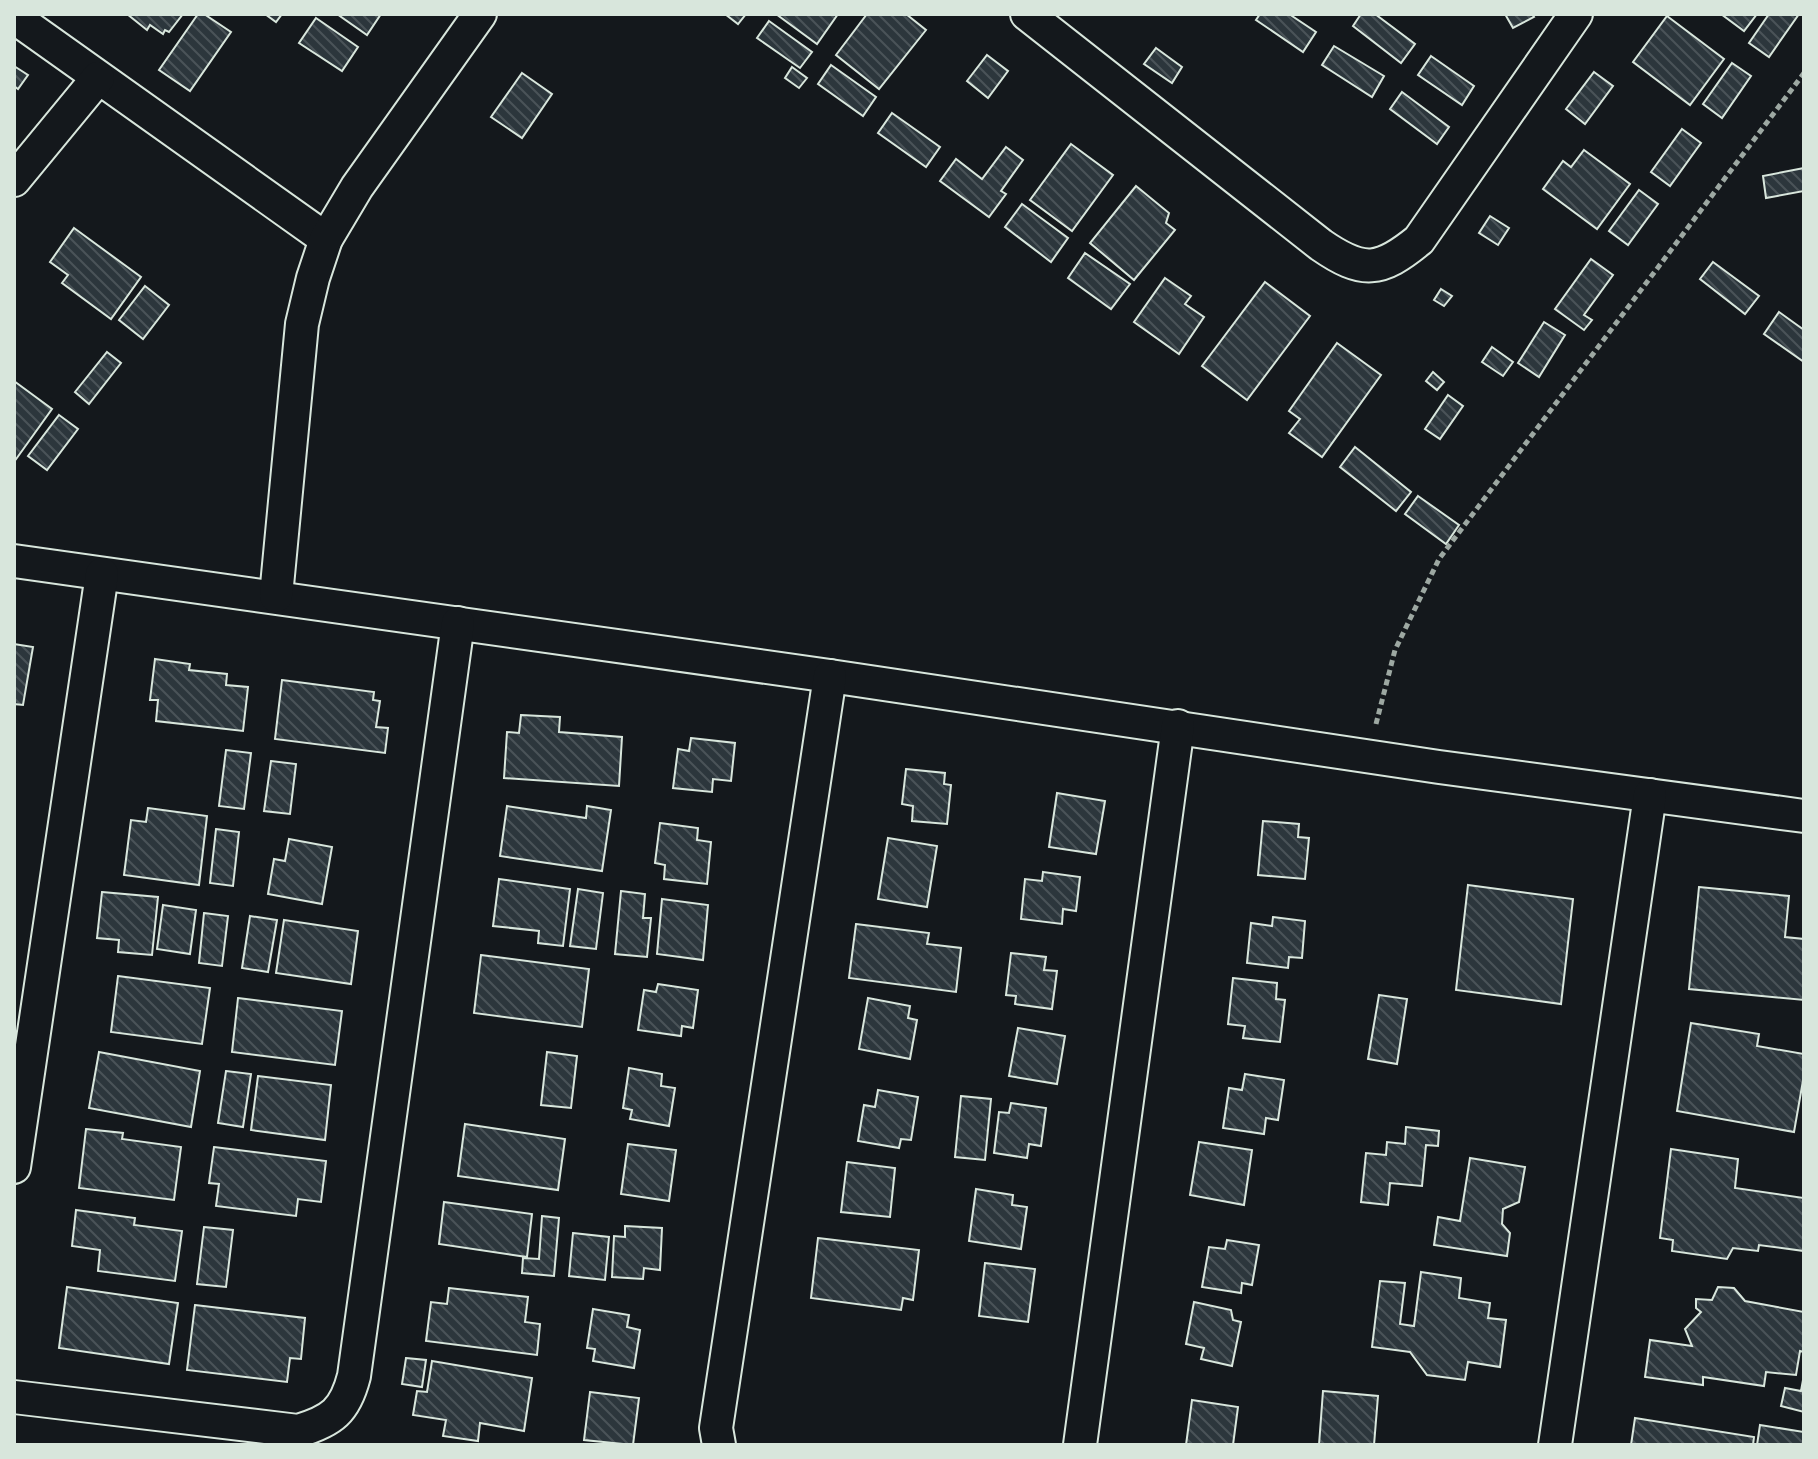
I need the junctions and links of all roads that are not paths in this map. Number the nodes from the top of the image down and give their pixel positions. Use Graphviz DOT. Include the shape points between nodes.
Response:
graph roads {
  1 [pos="480,14"];
  2 [pos="1027,14"];
  3 [pos="1576,14"];
  4 [pos="14,17"];
  5 [pos="98,78"];
  6 [pos="14,180"];
  7 [pos="326,239"];
  8 [pos="14,561"];
  9 [pos="102,574"];
  10 [pos="276,596"];
  11 [pos="458,623"];
  12 [pos="830,676"];
  13 [pos="1178,726"];
  14 [pos="1650,795"];
  15 [pos="1804,816"];
  16 [pos="14,1167"];
  17 [pos="14,1397"];
  18 [pos="719,1445"];
  19 [pos="1080,1445"];
  20 [pos="1555,1445"];
  1 -- 7 [label="street"];
  2 -- 3 [label="street" via="1321,245 1343,260 1368,267 1396,259 1419,240"];
  4 -- 5 [label="street"];
  5 -- 6 [label="street"];
  5 -- 7 [label="street"];
  7 -- 10 [label="street" via="302,324"];
  8 -- 9 [label="street"];
  9 -- 10 [label="street"];
  9 -- 16 [label="street"];
  10 -- 11 [label="street"];
  11 -- 12 [label="street"];
  11 -- 17 [label="street" via="348,1398 320,1424 298,1431"];
  12 -- 13 [label="street"];
  12 -- 18 [label="street" via="716,1428"];
  13 -- 14 [label="street"];
  13 -- 19 [label="street"];
  14 -- 15 [label="street"];
  14 -- 20 [label="street"];
}
